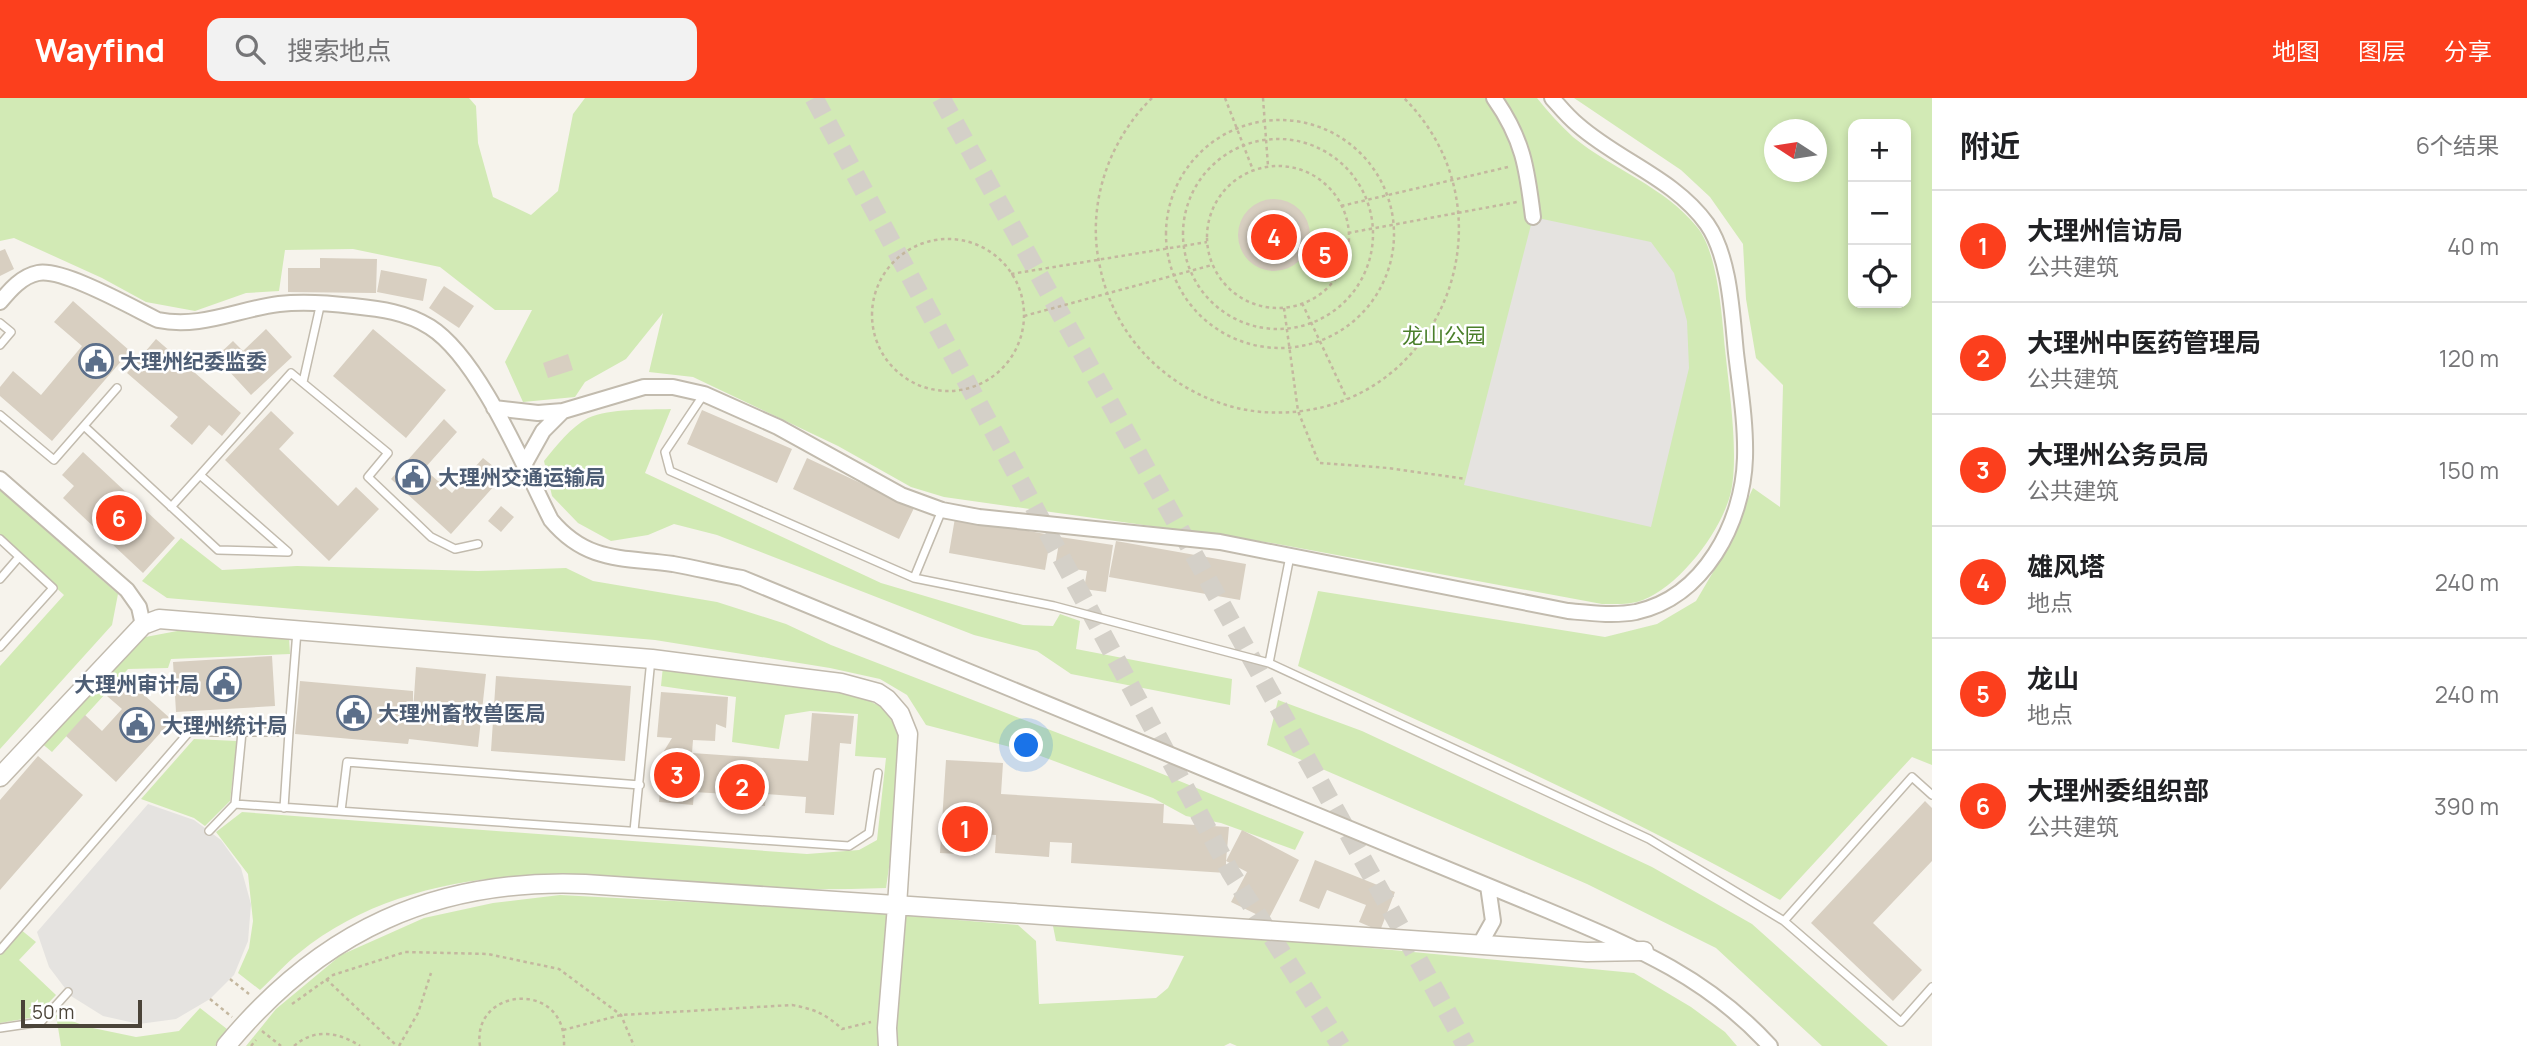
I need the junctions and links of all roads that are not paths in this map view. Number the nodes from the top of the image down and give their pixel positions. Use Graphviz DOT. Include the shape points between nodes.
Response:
graph roads {
  1 [pos="1494,98"];
  2 [pos="1552,98"];
  3 [pos="1533,217"];
  4 [pos="0,302"];
  5 [pos="321,302"];
  6 [pos="0,323"];
  7 [pos="0,345"];
  8 [pos="303,382"];
  9 [pos="117,388"];
  10 [pos="704,394"];
  11 [pos="494,408"];
  12 [pos="563,411"];
  13 [pos="0,415"];
  14 [pos="84,426"];
  15 [pos="524,465"];
  16 [pos="200,475"];
  17 [pos="0,479"];
  18 [pos="171,506"];
  19 [pos="942,510"];
  20 [pos="0,540"];
  21 [pos="478,544"];
  22 [pos="1291,556"];
  23 [pos="19,557"];
  24 [pos="914,578"];
  25 [pos="0,579"];
  26 [pos="143,625"];
  27 [pos="297,631"];
  28 [pos="0,648"];
  29 [pos="652,659"];
  30 [pos="1269,663"];
  31 [pos="242,732"];
  32 [pos="289,732"];
  33 [pos="878,773"];
  34 [pos="0,777"];
  35 [pos="640,785"];
  36 [pos="1932,795"];
  37 [pos="235,804"];
  38 [pos="284,807"];
  39 [pos="341,811"];
  40 [pos="209,831"];
  41 [pos="634,831"];
  42 [pos="1488,886"];
  43 [pos="897,906"];
  44 [pos="1784,921"];
  45 [pos="1480,944"];
  46 [pos="0,950"];
  47 [pos="1644,951"];
  48 [pos="1932,987"];
  49 [pos="68,992"];
  50 [pos="0,1028"];
  51 [pos="226,1046"];
  52 [pos="888,1046"];
  53 [pos="1770,1046"];
  1 -- 3 [label="street" via="1526,162"];
  2 -- 22 [label="street" via="1577,125 1682,196 1714,235 1731,299 1745,459 1739,498 1719,547 1694,581 1679,592 1623,614 1567,611"];
  4 -- 5 [label="street" via="23,279 41,272 59,274 171,322 204,321 276,304"];
  5 -- 8 [label="lane"];
  5 -- 11 [label="street" via="398,312 429,326 449,343"];
  6 -- 7 [label="lane" via="10,332"];
  8 -- 16 [label="lane" via="292,373"];
  8 -- 21 [label="lane" via="388,453 368,477 431,537 455,549"];
  9 -- 14 [label="lane"];
  10 -- 12 [label="street" via="644,387"];
  10 -- 19 [label="street" via="778,427 901,495"];
  10 -- 24 [label="lane" via="665,452 670,471"];
  11 -- 12 [label="street"];
  11 -- 15 [label="street"];
  12 -- 15 [label="street" via="544,431"];
  13 -- 14 [label="lane" via="54,460"];
  14 -- 18 [label="lane"];
  15 -- 42 [label="street" via="551,520 562,534 589,551 625,561 674,564 742,578"];
  16 -- 18 [label="lane"];
  16 -- 18 [label="lane" via="288,552 219,550"];
  17 -- 26 [label="street" via="127,590 139,607"];
  19 -- 22 [label="street" via="1220,542"];
  19 -- 24 [label="lane"];
  20 -- 23 [label="lane"];
  22 -- 30 [label="lane"];
  23 -- 25 [label="lane"];
  23 -- 28 [label="lane" via="53,588"];
  24 -- 30 [label="lane" via="1054,606"];
  26 -- 27 [label="street" via="170,619"];
  26 -- 34 [label="street"];
  27 -- 29 [label="street"];
  27 -- 32 [label="lane"];
  29 -- 35 [label="lane"];
  29 -- 43 [label="street" via="841,683 878,693 895,707 908,734"];
  30 -- 44 [label="lane" via="1648,839"];
  31 -- 32 [label="lane"];
  31 -- 37 [label="lane"];
  31 -- 46 [label="lane" via="189,732"];
  32 -- 38 [label="lane"];
  33 -- 41 [label="lane" via="869,833 849,846"];
  35 -- 39 [label="lane" via="347,762"];
  35 -- 41 [label="lane"];
  36 -- 44 [label="lane" via="1912,777"];
  37 -- 38 [label="lane"];
  37 -- 40 [label="lane"];
  38 -- 39 [label="lane"];
  39 -- 41 [label="lane"];
  42 -- 45 [label="street" via="1493,921"];
  42 -- 47 [label="street"];
  43 -- 45 [label="street"];
  43 -- 51 [label="street" via="585,884 482,889 416,907 354,935 297,973"];
  43 -- 52 [label="street"];
  44 -- 48 [label="lane" via="1901,1022"];
  45 -- 47 [label="street"];
  47 -- 53 [label="street" via="1709,992"];
  49 -- 50 [label="lane" via="41,1022"];
}
